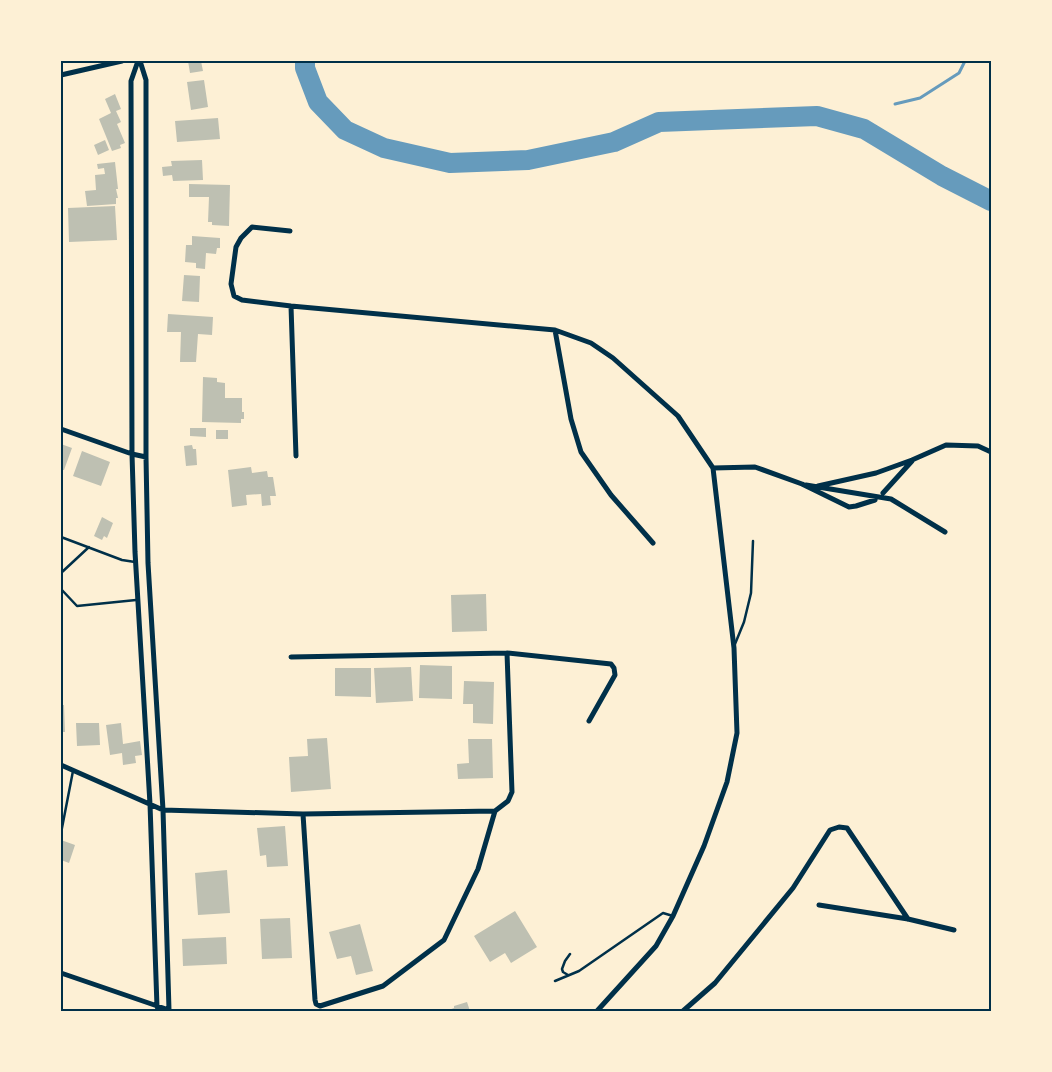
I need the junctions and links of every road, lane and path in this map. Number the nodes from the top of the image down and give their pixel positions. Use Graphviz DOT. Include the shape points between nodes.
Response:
graph roads {
  1 [pos="122,61"];
  2 [pos="139,61"];
  3 [pos="61,74"];
  4 [pos="290,231"];
  5 [pos="291,306"];
  6 [pos="555,330"];
  7 [pos="61,429"];
  8 [pos="991,452"];
  9 [pos="132,454"];
  10 [pos="296,456"];
  11 [pos="146,457"];
  12 [pos="912,460"];
  13 [pos="713,468"];
  14 [pos="802,484"];
  15 [pos="818,486"];
  16 [pos="883,493"];
  17 [pos="875,500"];
  18 [pos="946,532"];
  19 [pos="61,537"];
  20 [pos="753,541"];
  21 [pos="653,543"];
  22 [pos="89,547"];
  23 [pos="136,563"];
  24 [pos="148,563"];
  25 [pos="61,573"];
  26 [pos="61,589"];
  27 [pos="138,599"];
  28 [pos="734,648"];
  29 [pos="507,653"];
  30 [pos="291,657"];
  31 [pos="589,721"];
  32 [pos="61,766"];
  33 [pos="73,770"];
  34 [pos="150,804"];
  35 [pos="163,810"];
  36 [pos="495,811"];
  37 [pos="303,814"];
  38 [pos="61,833"];
  39 [pos="819,905"];
  40 [pos="673,916"];
  41 [pos="908,919"];
  42 [pos="954,930"];
  43 [pos="570,954"];
  44 [pos="61,973"];
  45 [pos="569,975"];
  46 [pos="555,981"];
  47 [pos="158,1007"];
  48 [pos="169,1010"];
  49 [pos="597,1011"];
  50 [pos="683,1011"];
  1 -- 3 [label="street"];
  2 -- 9 [label="street" via="131,81"];
  2 -- 11 [label="street" via="146,80"];
  4 -- 5 [label="street" via="252,227 240,238 236,248 231,284 234,296 242,300"];
  5 -- 6 [label="street"];
  5 -- 10 [label="street"];
  6 -- 13 [label="street" via="592,343 613,358 678,416"];
  6 -- 21 [label="street" via="571,419 581,452 611,495"];
  7 -- 9 [label="street"];
  8 -- 12 [label="street" via="978,446 946,445"];
  9 -- 11 [label="street"];
  9 -- 23 [label="street"];
  11 -- 24 [label="street"];
  12 -- 15 [label="street" via="876,473"];
  12 -- 16 [label="street"];
  13 -- 14 [label="street" via="755,467"];
  13 -- 28 [label="street"];
  14 -- 15 [label="street"];
  14 -- 17 [label="street" via="850,507"];
  15 -- 18 [label="street" via="891,499"];
  19 -- 22 [label="lane"];
  20 -- 28 [label="lane" via="751,593"];
  22 -- 23 [label="lane"];
  22 -- 25 [label="lane"];
  23 -- 24 [label="street"];
  23 -- 27 [label="street"];
  24 -- 35 [label="street"];
  26 -- 27 [label="lane" via="77,606"];
  27 -- 34 [label="street"];
  28 -- 40 [label="street" via="738,734 727,782 704,846"];
  29 -- 30 [label="street"];
  29 -- 31 [label="street" via="611,664 615,674"];
  29 -- 36 [label="street" via="512,792 508,801"];
  32 -- 33 [label="street"];
  33 -- 34 [label="street"];
  33 -- 38 [label="lane"];
  34 -- 35 [label="street"];
  34 -- 47 [label="street"];
  35 -- 37 [label="street"];
  35 -- 48 [label="street"];
  36 -- 37 [label="street"];
  36 -- 37 [label="street" via="478,869 444,940 383,986 320,1006 315,1000"];
  39 -- 41 [label="street"];
  40 -- 45 [label="lane" via="663,913"];
  40 -- 49 [label="street" via="656,946"];
  41 -- 42 [label="street"];
  41 -- 50 [label="street" via="847,828 830,830 793,888 715,983"];
  43 -- 45 [label="lane" via="562,969"];
  44 -- 47 [label="street"];
  45 -- 46 [label="lane"];
  47 -- 48 [label="street"];
}
